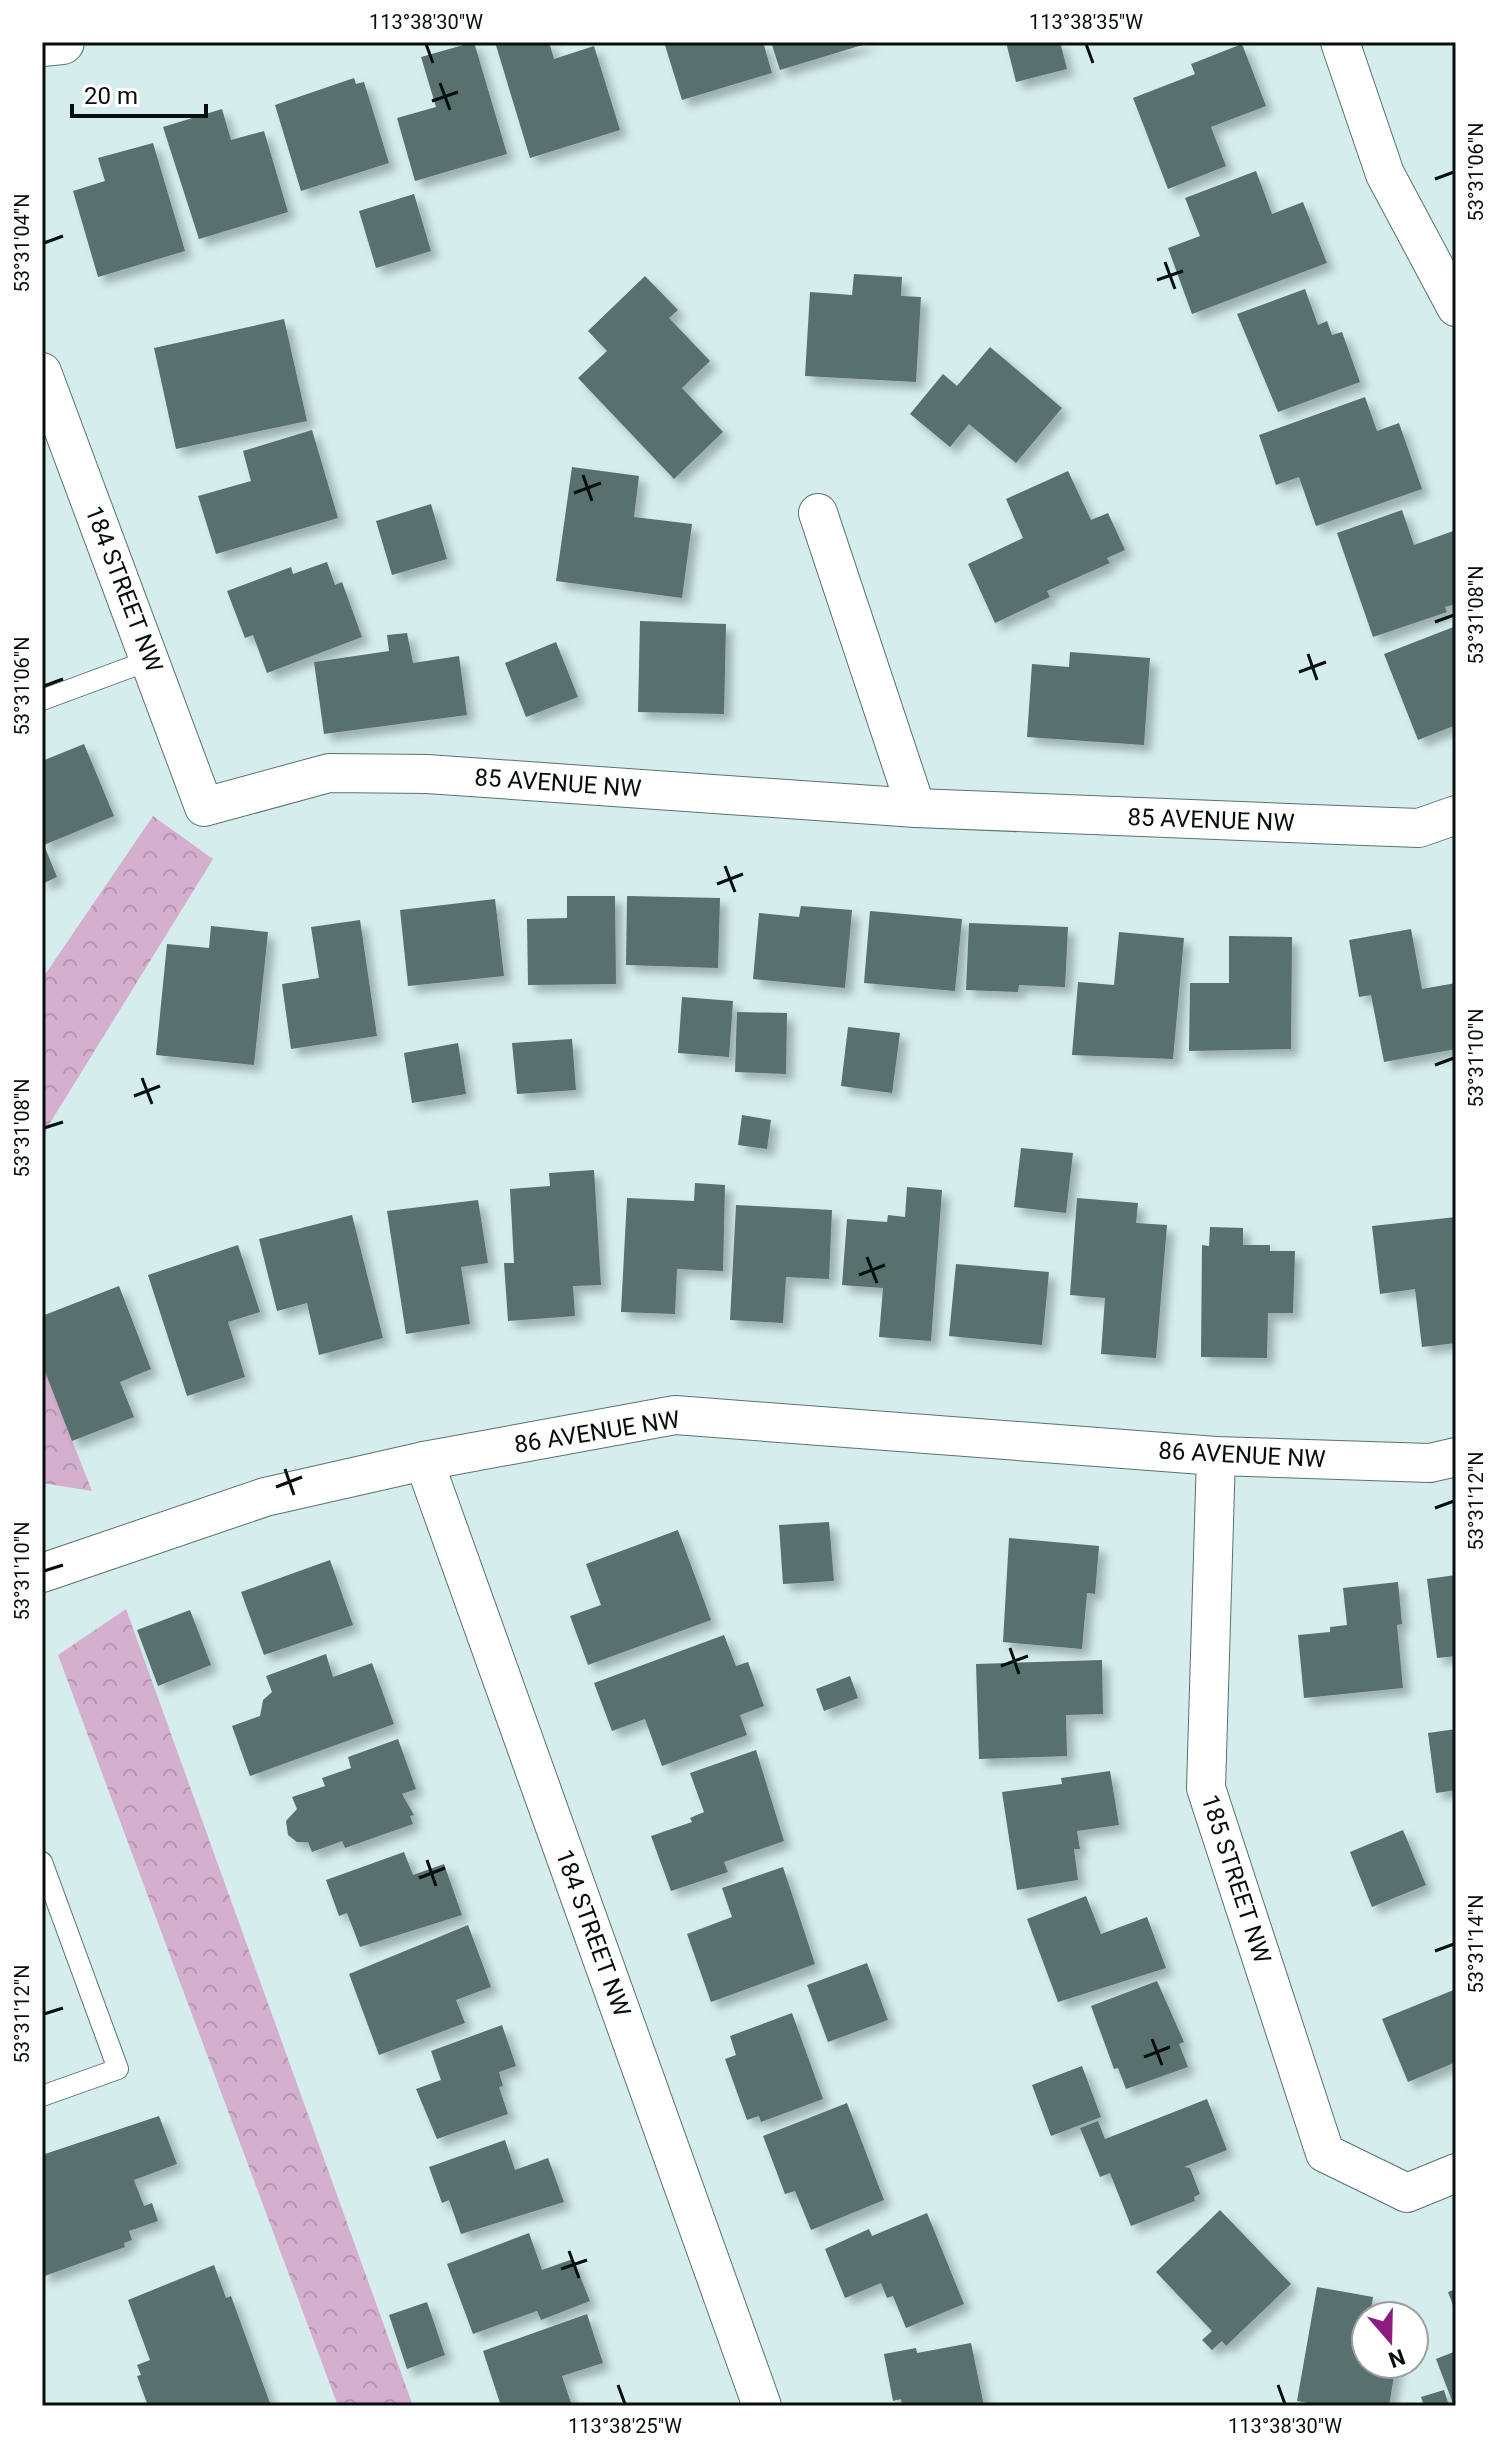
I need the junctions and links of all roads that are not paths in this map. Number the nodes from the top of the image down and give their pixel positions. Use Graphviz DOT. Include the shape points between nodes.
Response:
graph roads {
  1 [pos="62,42"];
  2 [pos="1340,42"];
  3 [pos="42,44"];
  4 [pos="1456,307"];
  5 [pos="42,372"];
  6 [pos="818,513"];
  7 [pos="150,660"];
  8 [pos="42,700"];
  9 [pos="204,807"];
  10 [pos="916,808"];
  11 [pos="1456,815"];
  12 [pos="1216,1456"];
  13 [pos="1456,1457"];
  14 [pos="424,1461"];
  15 [pos="42,1573"];
  16 [pos="42,1862"];
  17 [pos="42,2096"];
  18 [pos="1456,2173"];
  19 [pos="762,2406"];
  1 -- 3 [label="street"];
  2 -- 4 [label="street" via="1385,174"];
  5 -- 7 [label="street, 184 STREET NW"];
  6 -- 10 [label="street"];
  7 -- 8 [label="lane"];
  7 -- 9 [label="street, 184 STREET NW"];
  9 -- 10 [label="street, 85 AVENUE NW" via="329,773 427,774"];
  10 -- 11 [label="street, 85 AVENUE NW" via="1419,828"];
  12 -- 13 [label="street, 86 AVENUE NW" via="1430,1463"];
  12 -- 14 [label="street, 86 AVENUE NW" via="675,1415"];
  12 -- 18 [label="street, 185 STREET NW" via="1206,1788 1325,2153 1407,2193"];
  14 -- 15 [label="street, 86 AVENUE NW" via="265,1497"];
  14 -- 19 [label="street, 184 STREET NW"];
  16 -- 17 [label="lane" via="118,2069"];
}
